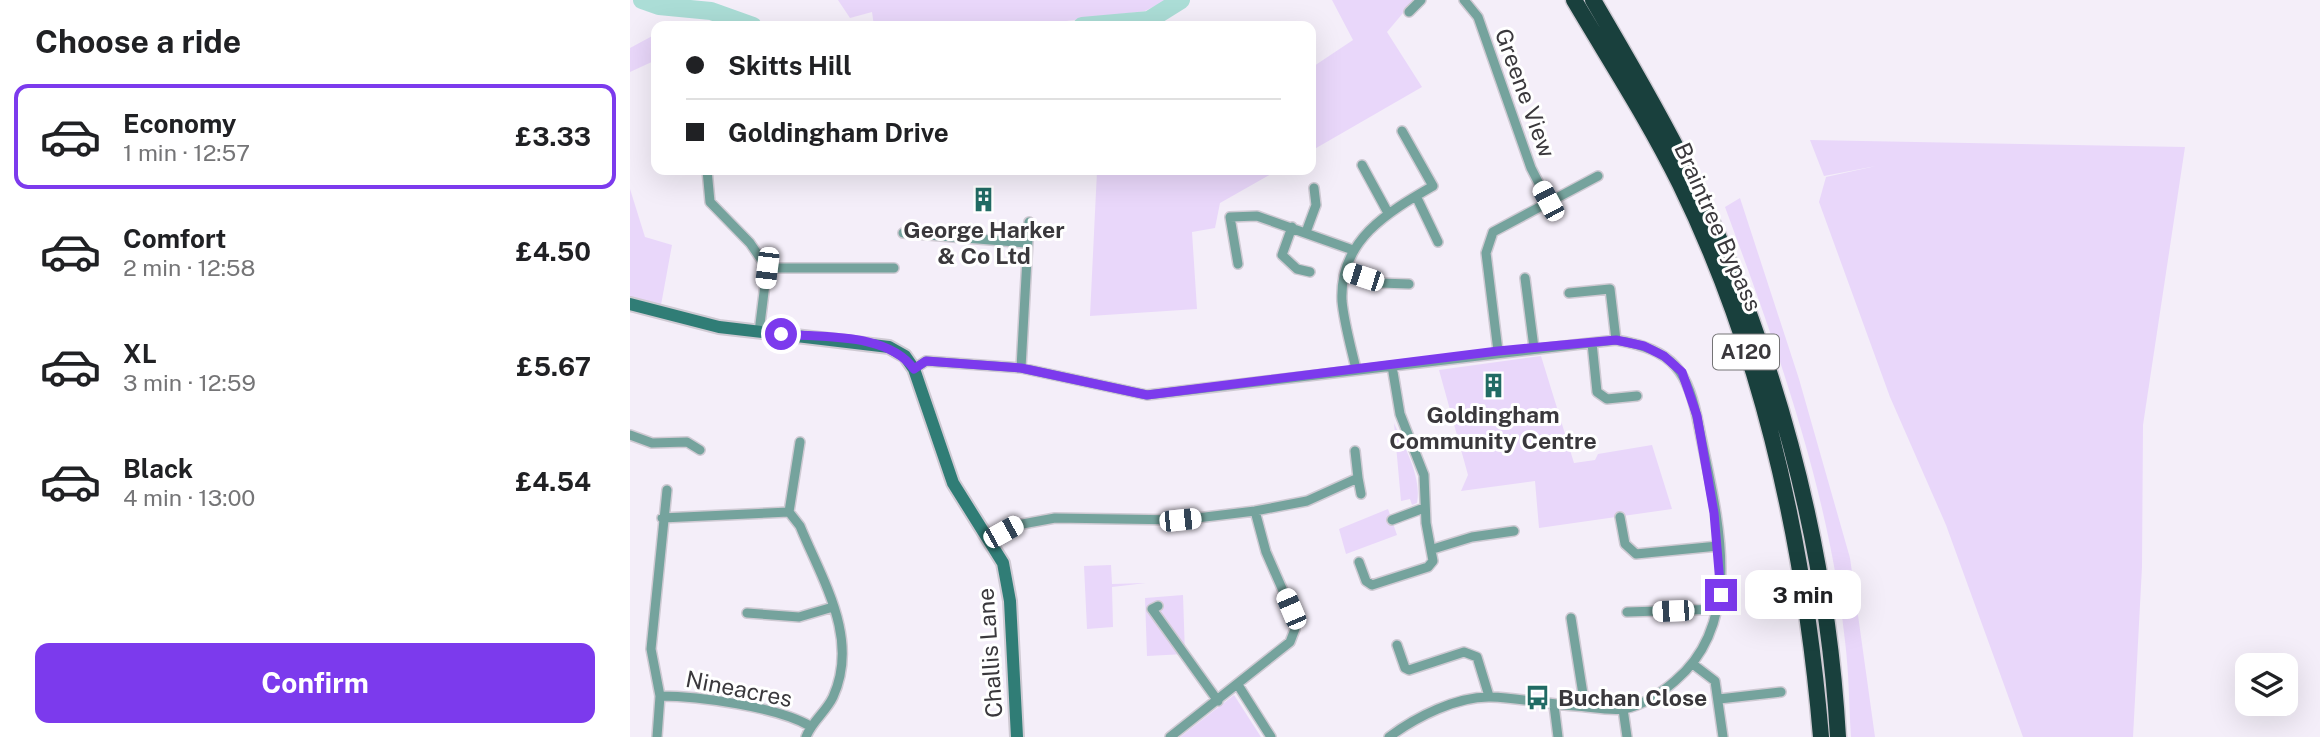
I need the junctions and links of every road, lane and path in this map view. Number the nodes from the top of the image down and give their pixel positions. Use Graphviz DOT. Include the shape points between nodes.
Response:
graph roads {
  1 [pos="1421,0"];
  2 [pos="1464,0"];
  3 [pos="1574,0"];
  4 [pos="1594,0"];
  5 [pos="1409,12"];
  6 [pos="1402,131"];
  7 [pos="1362,165"];
  8 [pos="707,175"];
  9 [pos="1598,177"];
  10 [pos="1314,188"];
  11 [pos="1416,196"];
  12 [pos="1548,201"];
  13 [pos="1387,211"];
  14 [pos="1029,222"];
  15 [pos="1292,227"];
  16 [pos="1306,232"];
  17 [pos="903,233"];
  18 [pos="1026,243"];
  19 [pos="1438,243"];
  20 [pos="1353,250"];
  21 [pos="1238,264"];
  22 [pos="767,268"];
  23 [pos="894,268"];
  24 [pos="1310,272"];
  25 [pos="1347,272"];
  26 [pos="1525,278"];
  27 [pos="1409,284"];
  28 [pos="1569,293"];
  29 [pos="630,304"];
  30 [pos="759,332"];
  31 [pos="1616,340"];
  32 [pos="1592,342"];
  33 [pos="1534,348"];
  34 [pos="1498,351"];
  35 [pos="1392,366"];
  36 [pos="1021,368"];
  37 [pos="914,369"];
  38 [pos="1356,369"];
  39 [pos="1637,396"];
  40 [pos="630,435"];
  41 [pos="800,442"];
  42 [pos="700,450"];
  43 [pos="1355,451"];
  44 [pos="1358,478"];
  45 [pos="667,490"];
  46 [pos="1361,494"];
  47 [pos="1424,508"];
  48 [pos="1255,511"];
  49 [pos="789,512"];
  50 [pos="1620,517"];
  51 [pos="662,518"];
  52 [pos="1392,520"];
  53 [pos="1514,531"];
  54 [pos="989,540"];
  55 [pos="1718,546"];
  56 [pos="1433,549"];
  57 [pos="1359,562"];
  58 [pos="1158,606"];
  59 [pos="834,607"];
  60 [pos="1720,610"];
  61 [pos="1627,612"];
  62 [pos="747,614"];
  63 [pos="1571,618"];
  64 [pos="1397,645"];
  65 [pos="1694,665"];
  66 [pos="1238,685"];
  67 [pos="1781,692"];
  68 [pos="660,696"];
  69 [pos="1489,696"];
  70 [pos="1719,699"];
  71 [pos="1218,701"];
  72 [pos="1554,705"];
  73 [pos="1585,707"];
  74 [pos="1623,709"];
  75 [pos="810,726"];
  76 [pos="657,737"];
  77 [pos="806,737"];
  78 [pos="1017,737"];
  79 [pos="1170,737"];
  80 [pos="1270,737"];
  81 [pos="1389,737"];
  82 [pos="1558,737"];
  83 [pos="1627,737"];
  84 [pos="1723,737"];
  85 [pos="1821,737"];
  86 [pos="1838,737"];
  1 -- 5 [label="street"];
  2 -- 12 [label="street, Greene View" via="1478,17 1531,168"];
  3 -- 85 [label="highway, Braintree Bypass / A120" via="1680,184 1736,319 1796,541 1812,631"];
  4 -- 86 [label="highway, Braintree Bypass / A120" via="1686,167 1736,279 1781,413 1814,549"];
  6 -- 11 [label="street" via="1433,186"];
  7 -- 13 [label="street"];
  8 -- 22 [label="street" via="710,202"];
  9 -- 12 [label="street"];
  10 -- 16 [label="street" via="1316,205"];
  11 -- 13 [label="street"];
  11 -- 19 [label="street"];
  12 -- 34 [label="street" via="1493,232 1486,253"];
  13 -- 20 [label="street"];
  14 -- 18 [label="street"];
  15 -- 16 [label="street"];
  15 -- 21 [label="street" via="1257,216 1230,217"];
  15 -- 24 [label="street" via="1282,255 1297,269"];
  16 -- 20 [label="street"];
  17 -- 18 [label="street"];
  18 -- 36 [label="street"];
  20 -- 25 [label="street"];
  22 -- 23 [label="street"];
  22 -- 30 [label="street"];
  25 -- 27 [label="street" via="1380,283"];
  25 -- 38 [label="street" via="1342,299"];
  26 -- 33 [label="street"];
  28 -- 31 [label="street" via="1610,289"];
  29 -- 30 [label="street" via="719,327"];
  30 -- 37 [label="street, Challis Lane" via="889,347 905,356"];
  31 -- 32 [label="street"];
  31 -- 55 [label="street" via="1644,346 1682,372 1697,416"];
  32 -- 33 [label="street"];
  32 -- 39 [label="street" via="1597,392 1607,400"];
  33 -- 34 [label="street"];
  34 -- 35 [label="street"];
  35 -- 38 [label="street"];
  35 -- 47 [label="street" via="1400,414 1424,475"];
  36 -- 37 [label="street" via="926,361"];
  36 -- 38 [label="street" via="1147,395"];
  37 -- 54 [label="street, Challis Lane" via="953,483"];
  40 -- 42 [label="street" via="652,443 687,442"];
  41 -- 49 [label="street"];
  43 -- 44 [label="street"];
  44 -- 46 [label="street"];
  44 -- 48 [label="street" via="1307,502"];
  45 -- 51 [label="street"];
  47 -- 52 [label="street"];
  47 -- 56 [label="street"];
  48 -- 54 [label="street" via="1180,520 1055,518 1017,525"];
  48 -- 66 [label="street" via="1295,629 1290,642"];
  49 -- 51 [label="street"];
  49 -- 59 [label="street" via="800,526"];
  50 -- 55 [label="street" via="1625,544 1636,554"];
  51 -- 68 [label="street" via="651,649"];
  53 -- 56 [label="street"];
  54 -- 78 [label="street, Challis Lane" via="1003,563 1010,601"];
  55 -- 60 [label="street"];
  56 -- 57 [label="street" via="1428,567 1372,585"];
  58 -- 71 [label="street" via="1152,609"];
  59 -- 62 [label="street" via="799,617"];
  59 -- 75 [label="street" via="844,633 844,668 832,699"];
  60 -- 61 [label="street"];
  60 -- 65 [label="street"];
  63 -- 73 [label="street"];
  64 -- 69 [label="street" via="1409,670 1464,652 1477,657"];
  65 -- 70 [label="street" via="1714,681"];
  65 -- 74 [label="street" via="1656,697"];
  66 -- 71 [label="street"];
  66 -- 80 [label="street"];
  67 -- 70 [label="street"];
  68 -- 75 [label="street, Nineacres" via="685,696 794,717"];
  68 -- 76 [label="street"];
  69 -- 72 [label="street"];
  69 -- 81 [label="street" via="1443,707"];
  70 -- 84 [label="street"];
  71 -- 79 [label="street"];
  72 -- 73 [label="street"];
  72 -- 82 [label="street"];
  73 -- 74 [label="street"];
  74 -- 83 [label="street"];
  75 -- 77 [label="street"];
}
